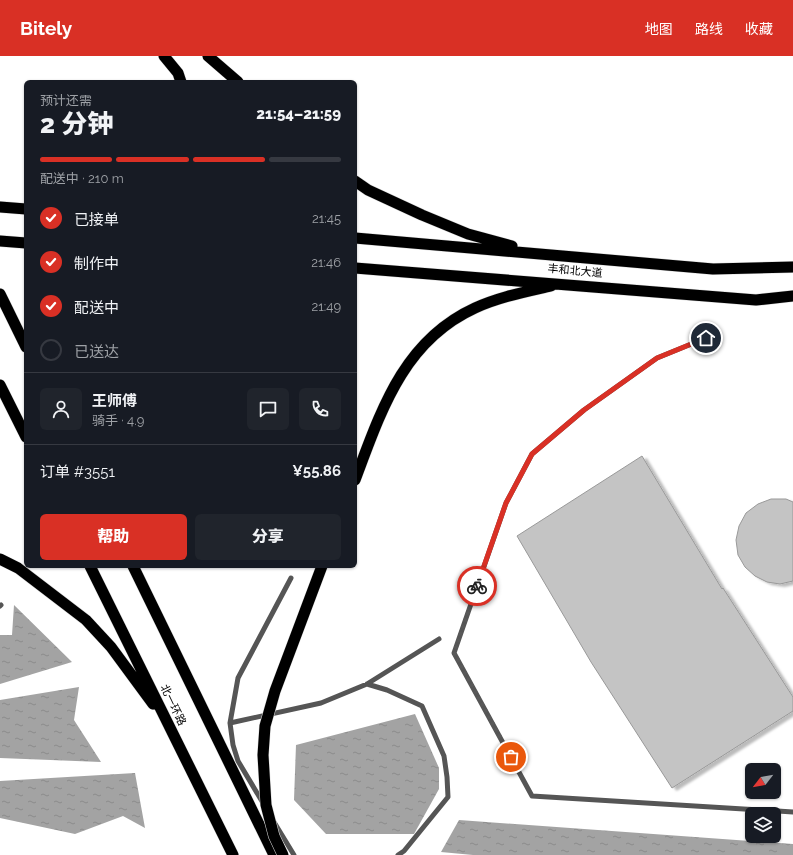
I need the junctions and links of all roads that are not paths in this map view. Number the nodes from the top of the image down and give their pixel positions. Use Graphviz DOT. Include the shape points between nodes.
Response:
graph roads {
  1 [pos="164,56"];
  2 [pos="208,56"];
  3 [pos="180,80"];
  4 [pos="236,80"];
  5 [pos="357,182"];
  6 [pos="0,207"];
  7 [pos="24,209"];
  8 [pos="357,238"];
  9 [pos="0,241"];
  10 [pos="24,243"];
  11 [pos="540,254"];
  12 [pos="793,266"];
  13 [pos="357,268"];
  14 [pos="561,283"];
  15 [pos="0,293"];
  16 [pos="793,296"];
  17 [pos="24,335"];
  18 [pos="706,338"];
  19 [pos="24,343"];
  20 [pos="0,385"];
  21 [pos="24,433"];
  22 [pos="357,475"];
  23 [pos="0,559"];
  24 [pos="91,568"];
  25 [pos="134,568"];
  26 [pos="321,568"];
  27 [pos="291,578"];
  28 [pos="439,638"];
  29 [pos="367,684"];
  30 [pos="230,723"];
  31 [pos="170,728"];
  32 [pos="793,812"];
  33 [pos="233,855"];
  34 [pos="274,855"];
  35 [pos="284,855"];
  36 [pos="294,855"];
  37 [pos="398,855"];
  1 -- 3 [label="highway" via="178,73"];
  2 -- 4 [label="highway"];
  5 -- 11 [label="highway" via="368,190 468,234"];
  6 -- 7 [label="highway"];
  8 -- 11 [label="highway, 丰和北大道"];
  9 -- 10 [label="highway"];
  11 -- 12 [label="highway, 丰和北大道" via="713,269"];
  13 -- 14 [label="highway, 丰和北大道"];
  14 -- 16 [label="highway, 丰和北大道" via="756,300"];
  14 -- 22 [label="highway" via="501,297 474,308 447,324 425,342 408,363 391,392"];
  15 -- 17 [label="highway"];
  15 -- 19 [label="highway"];
  18 -- 32 [label="lane" via="657,358 584,410 532,454 506,503 454,653 532,796"];
  20 -- 21 [label="highway"];
  23 -- 31 [label="highway" via="18,568 86,620 111,647"];
  24 -- 31 [label="highway, 北一环路"];
  25 -- 34 [label="highway"];
  26 -- 35 [label="highway, bridge" via="275,691 265,726 262,755 266,805 274,836"];
  27 -- 30 [label="lane" via="238,678"];
  28 -- 29 [label="lane"];
  29 -- 30 [label="lane" via="321,703"];
  29 -- 37 [label="lane" via="422,706 444,756 448,797"];
  30 -- 36 [label="lane" via="238,761"];
  31 -- 33 [label="highway, 北一环路"];
}
